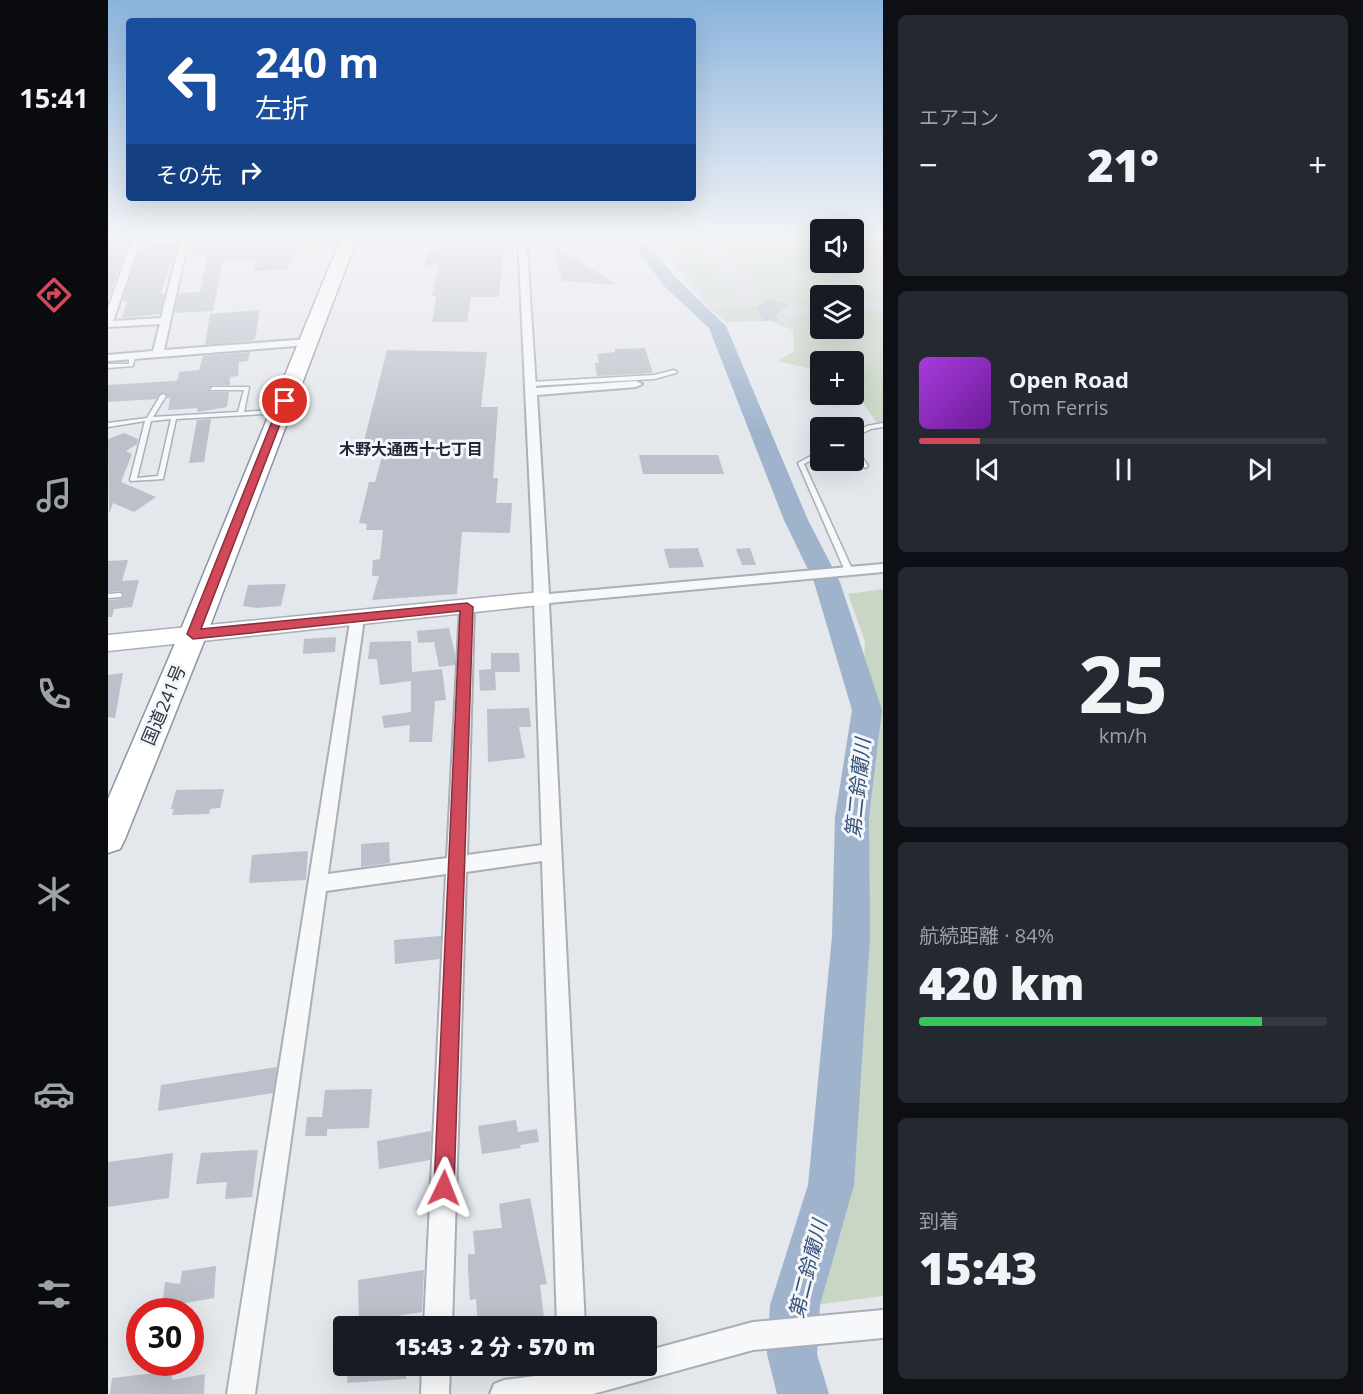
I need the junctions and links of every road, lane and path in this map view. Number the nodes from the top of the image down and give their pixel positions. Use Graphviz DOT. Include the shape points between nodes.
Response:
graph roads {
  1 [pos="115,301"];
  2 [pos="169,301"];
  3 [pos="324,301"];
  4 [pos="526,301"];
  5 [pos="165,321"];
  6 [pos="108,323"];
  7 [pos="308,342"];
  8 [pos="158,354"];
  9 [pos="132,356"];
  10 [pos="108,358"];
  11 [pos="108,366"];
  12 [pos="674,372"];
  13 [pos="636,384"];
  14 [pos="531,388"];
  15 [pos="213,389"];
  16 [pos="163,396"];
  17 [pos="281,410"];
  18 [pos="242,413"];
  19 [pos="174,417"];
  20 [pos="149,419"];
  21 [pos="108,425"];
  22 [pos="883,425"];
  23 [pos="864,430"];
  24 [pos="810,458"];
  25 [pos="883,568"];
  26 [pos="843,572"];
  27 [pos="118,595"];
  28 [pos="108,596"];
  29 [pos="541,599"];
  30 [pos="467,607"];
  31 [pos="356,619"];
  32 [pos="193,634"];
  33 [pos="108,643"];
  34 [pos="108,839"];
  35 [pos="552,852"];
  36 [pos="458,865"];
  37 [pos="316,884"];
  38 [pos="438,1316"];
  39 [pos="571,1316"];
  40 [pos="883,1324"];
  41 [pos="436,1376"];
  42 [pos="573,1381"];
  43 [pos="241,1394"];
  44 [pos="435,1394"];
  45 [pos="504,1394"];
  1 -- 6 [label="street"];
  2 -- 5 [label="street"];
  3 -- 7 [label="highway, 国道241号"];
  4 -- 14 [label="street"];
  5 -- 6 [label="street"];
  5 -- 8 [label="street"];
  7 -- 8 [label="street"];
  7 -- 17 [label="highway, 国道241号"];
  8 -- 9 [label="street"];
  9 -- 10 [label="street"];
  9 -- 11 [label="lane" via="131,365"];
  12 -- 14 [label="lane"];
  13 -- 14 [label="street"];
  14 -- 29 [label="street"];
  15 -- 18 [label="lane" via="247,388"];
  16 -- 20 [label="lane"];
  17 -- 18 [label="lane"];
  17 -- 32 [label="highway, 国道241号"];
  18 -- 19 [label="lane"];
  19 -- 20 [label="lane"];
  19 -- 20 [label="lane" via="161,478 134,480"];
  20 -- 21 [label="lane"];
  22 -- 23 [label="lane"];
  24 -- 26 [label="lane" via="801,463"];
  25 -- 26 [label="street"];
  26 -- 29 [label="street"];
  27 -- 28 [label="lane"];
  29 -- 30 [label="street"];
  29 -- 35 [label="street"];
  30 -- 31 [label="street"];
  30 -- 36 [label="street"];
  31 -- 32 [label="street"];
  31 -- 37 [label="street"];
  32 -- 33 [label="street"];
  32 -- 34 [label="highway, 国道241号"];
  35 -- 36 [label="street"];
  35 -- 39 [label="street"];
  36 -- 37 [label="street"];
  36 -- 38 [label="street"];
  37 -- 43 [label="street"];
  40 -- 42 [label="street" via="753,1336"];
  41 -- 44 [label="street"];
  42 -- 45 [label="street"];
}
